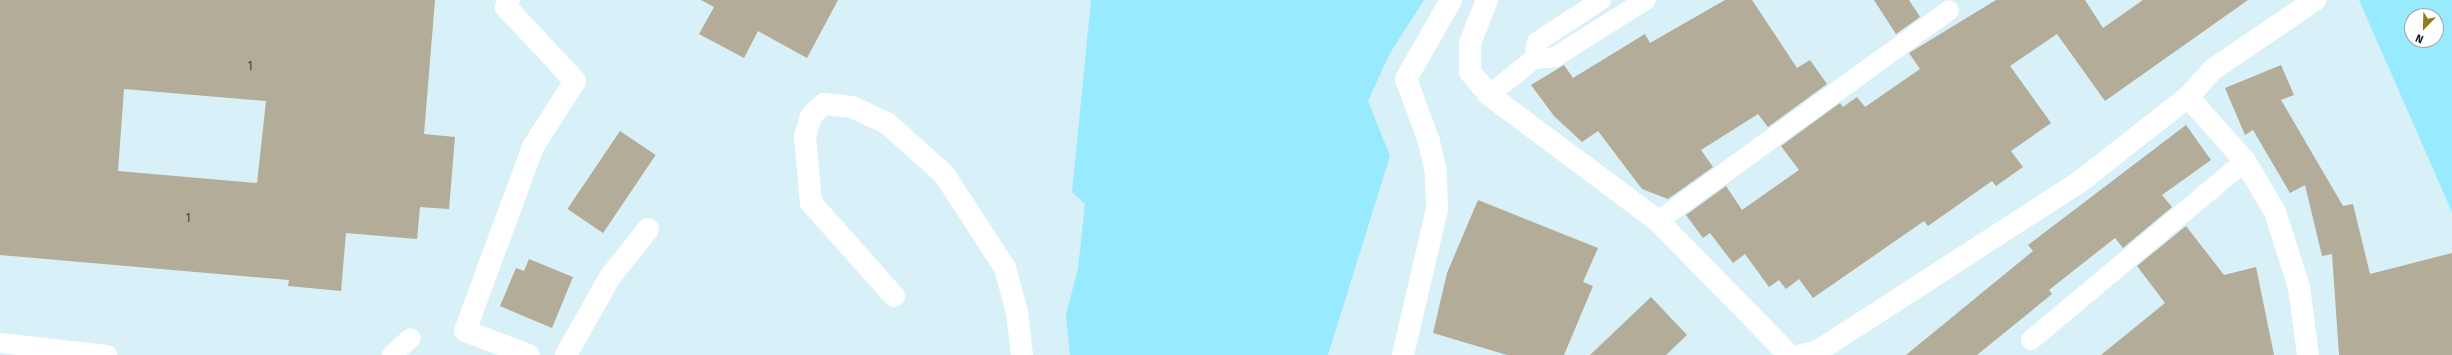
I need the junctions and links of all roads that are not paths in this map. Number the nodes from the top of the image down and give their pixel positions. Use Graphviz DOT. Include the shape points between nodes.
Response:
graph roads {
  1 [pos="509,0"];
  2 [pos="1451,0"];
  3 [pos="1487,0"];
  4 [pos="1601,0"];
  5 [pos="1646,0"];
  6 [pos="2315,0"];
  7 [pos="1949,10"];
  8 [pos="1534,59"];
  9 [pos="1489,94"];
  10 [pos="2188,96"];
  11 [pos="2245,161"];
  12 [pos="1658,221"];
  13 [pos="648,228"];
  14 [pos="894,296"];
  15 [pos="411,338"];
  16 [pos="2031,340"];
  17 [pos="0,344"];
  18 [pos="107,355"];
  19 [pos="392,355"];
  20 [pos="529,355"];
  21 [pos="566,355"];
  22 [pos="1022,355"];
  23 [pos="1403,355"];
  24 [pos="1789,355"];
  25 [pos="1802,355"];
  26 [pos="2308,355"];
  1 -- 20 [label="street" via="506,7 575,81 533,147 465,331"];
  2 -- 23 [label="street" via="1406,79 1429,141 1436,172 1437,209"];
  3 -- 9 [label="street" via="1470,43 1470,72"];
  4 -- 8 [label="lane" via="1537,42"];
  5 -- 8 [label="lane" via="1555,57"];
  6 -- 10 [label="street" via="2212,70"];
  7 -- 12 [label="lane"];
  8 -- 9 [label="lane"];
  9 -- 12 [label="street"];
  10 -- 11 [label="street"];
  10 -- 25 [label="street" via="2082,180 1818,351"];
  11 -- 16 [label="lane"];
  11 -- 26 [label="street" via="2275,212 2299,287"];
  12 -- 24 [label="street"];
  13 -- 21 [label="street" via="610,276"];
  14 -- 22 [label="street" via="811,203 805,136 811,116 824,104 852,107 888,124 944,174 1005,268 1017,312"];
  15 -- 19 [label="lane"];
  17 -- 18 [label="lane"];
}
